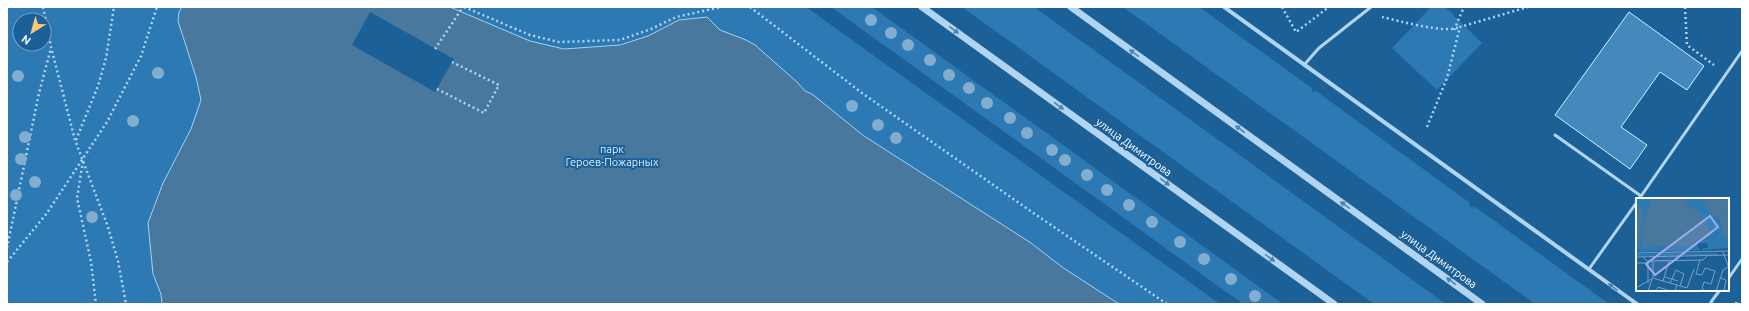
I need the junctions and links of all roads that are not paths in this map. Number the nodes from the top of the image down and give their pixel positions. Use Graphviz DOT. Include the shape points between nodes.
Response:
graph roads {
  1 [pos="922,7"];
  2 [pos="1071,7"];
  3 [pos="1224,7"];
  4 [pos="1371,7"];
  5 [pos="1742,51"];
  6 [pos="1304,65"];
  7 [pos="1556,135"];
  8 [pos="1640,198"];
  9 [pos="1636,203"];
  10 [pos="1742,259"];
  11 [pos="1589,269"];
  12 [pos="1729,278"];
  13 [pos="1719,291"];
  14 [pos="1334,304"];
  15 [pos="1482,304"];
  16 [pos="1637,304"];
  17 [pos="1712,304"];
  1 -- 14 [label="street, улица Димитрова, one-way"];
  15 -- 2 [label="street, улица Димитрова, one-way"];
  3 -- 6 [label="street"];
  4 -- 6 [label="lane" via="1319,48"];
  5 -- 8 [label="lane"];
  6 -- 11 [label="street"];
  7 -- 8 [label="lane"];
  9 -- 11 [label="lane"];
  10 -- 12 [label="lane"];
  16 -- 11 [label="street, one-way"];
  13 -- 17 [label="lane"];
}
